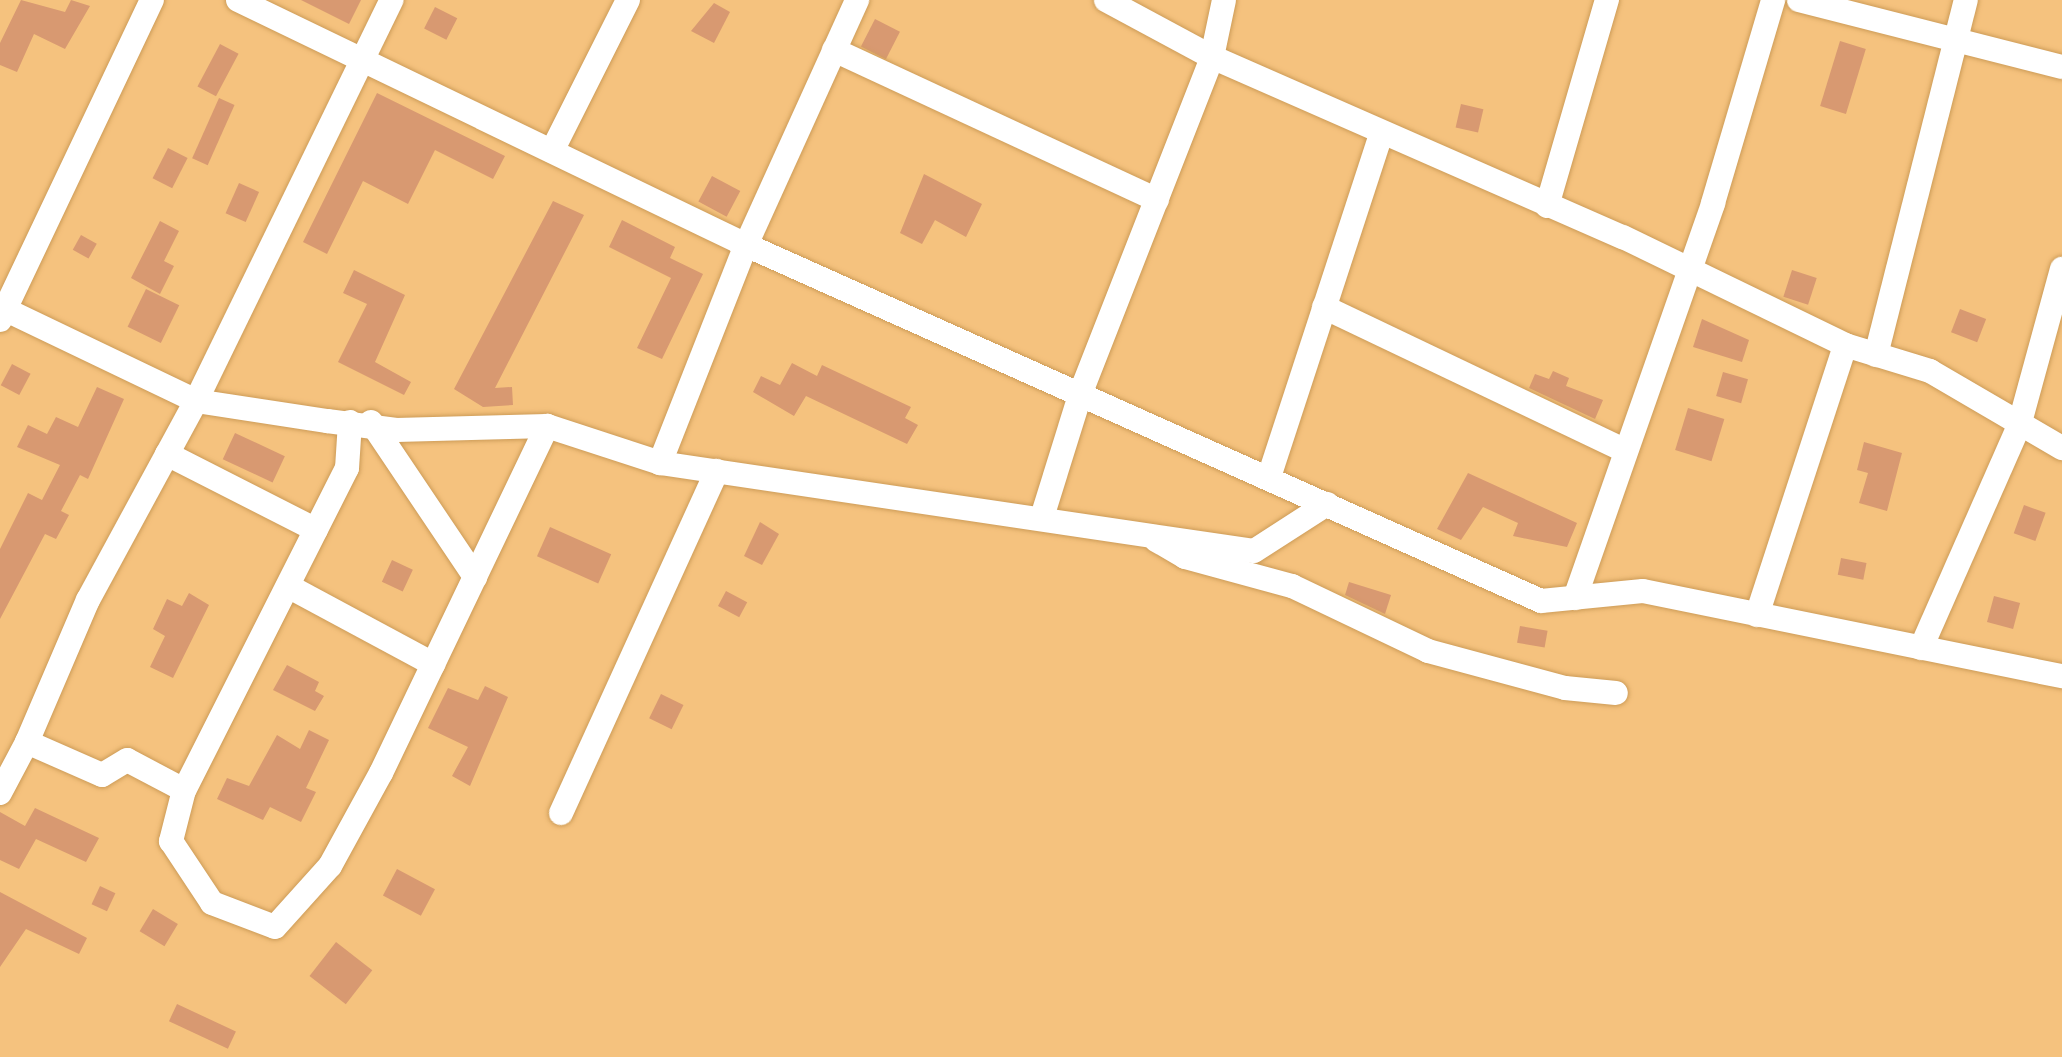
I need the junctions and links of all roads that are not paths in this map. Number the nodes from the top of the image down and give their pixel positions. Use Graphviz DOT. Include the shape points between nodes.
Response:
graph roads {
  1 [pos="152,0"];
  2 [pos="238,0"];
  3 [pos="392,0"];
  4 [pos="628,0"];
  5 [pos="857,0"];
  6 [pos="1106,0"];
  7 [pos="1224,0"];
  8 [pos="1607,0"];
  9 [pos="1773,0"];
  10 [pos="1799,0"];
  11 [pos="1966,0"];
  12 [pos="1954,39"];
  13 [pos="834,50"];
  14 [pos="1212,57"];
  15 [pos="363,59"];
  16 [pos="2062,67"];
  17 [pos="1381,135"];
  18 [pos="552,151"];
  19 [pos="1157,200"];
  20 [pos="1547,206"];
  21 [pos="746,245"];
  22 [pos="1685,266"];
  23 [pos="2062,269"];
  24 [pos="1324,307"];
  25 [pos="2,312"];
  26 [pos="1845,345"];
  27 [pos="1876,355"];
  28 [pos="1081,392"];
  29 [pos="196,401"];
  30 [pos="360,422"];
  31 [pos="547,426"];
  32 [pos="2019,426"];
  33 [pos="2062,448"];
  34 [pos="1624,450"];
  35 [pos="167,454"];
  36 [pos="660,463"];
  37 [pos="717,471"];
  38 [pos="1269,477"];
  39 [pos="1327,504"];
  40 [pos="1043,514"];
  41 [pos="316,530"];
  42 [pos="1142,531"];
  43 [pos="475,577"];
  44 [pos="288,586"];
  45 [pos="1575,598"];
  46 [pos="1757,615"];
  47 [pos="1921,648"];
  48 [pos="433,664"];
  49 [pos="2062,676"];
  50 [pos="1616,693"];
  51 [pos="27,742"];
  52 [pos="184,790"];
  53 [pos="0,793"];
  54 [pos="561,813"];
  1 -- 25 [label="street"];
  2 -- 15 [label="street"];
  3 -- 15 [label="street"];
  4 -- 18 [label="street"];
  5 -- 13 [label="street"];
  6 -- 14 [label="street"];
  7 -- 14 [label="street"];
  8 -- 20 [label="street"];
  9 -- 22 [label="street" via="1713,203"];
  10 -- 12 [label="street"];
  11 -- 12 [label="street"];
  12 -- 16 [label="street"];
  12 -- 27 [label="street"];
  13 -- 19 [label="street"];
  13 -- 21 [label="street"];
  14 -- 17 [label="street"];
  14 -- 19 [label="street"];
  15 -- 18 [label="street"];
  15 -- 29 [label="street"];
  17 -- 20 [label="street"];
  17 -- 24 [label="street"];
  18 -- 21 [label="street"];
  19 -- 28 [label="street"];
  20 -- 22 [label="street"];
  21 -- 28 [label="street"];
  21 -- 36 [label="street"];
  22 -- 26 [label="street"];
  22 -- 34 [label="street"];
  23 -- 32 [label="street"];
  24 -- 34 [label="street"];
  24 -- 38 [label="street"];
  25 -- 29 [label="street"];
  26 -- 27 [label="street"];
  26 -- 46 [label="street"];
  27 -- 32 [label="street" via="1930,371"];
  28 -- 38 [label="street"];
  28 -- 40 [label="street"];
  29 -- 30 [label="street"];
  29 -- 35 [label="street"];
  30 -- 31 [label="street" via="396,430"];
  30 -- 41 [label="street" via="347,468"];
  30 -- 43 [label="street"];
  31 -- 36 [label="street"];
  31 -- 43 [label="street"];
  32 -- 33 [label="street"];
  32 -- 47 [label="street"];
  34 -- 45 [label="street"];
  35 -- 41 [label="street"];
  35 -- 51 [label="street" via="88,600"];
  36 -- 37 [label="street"];
  37 -- 40 [label="street"];
  37 -- 54 [label="street"];
  38 -- 39 [label="street"];
  39 -- 42 [label="street" via="1254,551"];
  39 -- 45 [label="street" via="1541,601"];
  40 -- 42 [label="street"];
  41 -- 44 [label="street"];
  42 -- 50 [label="street" via="1185,557 1292,586 1428,651 1565,688"];
  43 -- 48 [label="street"];
  44 -- 48 [label="street"];
  44 -- 52 [label="street"];
  45 -- 46 [label="street" via="1643,591"];
  46 -- 47 [label="street"];
  47 -- 49 [label="street"];
  48 -- 52 [label="street" via="330,866 275,927 212,903 199,884 171,841"];
  51 -- 52 [label="street" via="102,775 127,760"];
  51 -- 53 [label="street"];
}
